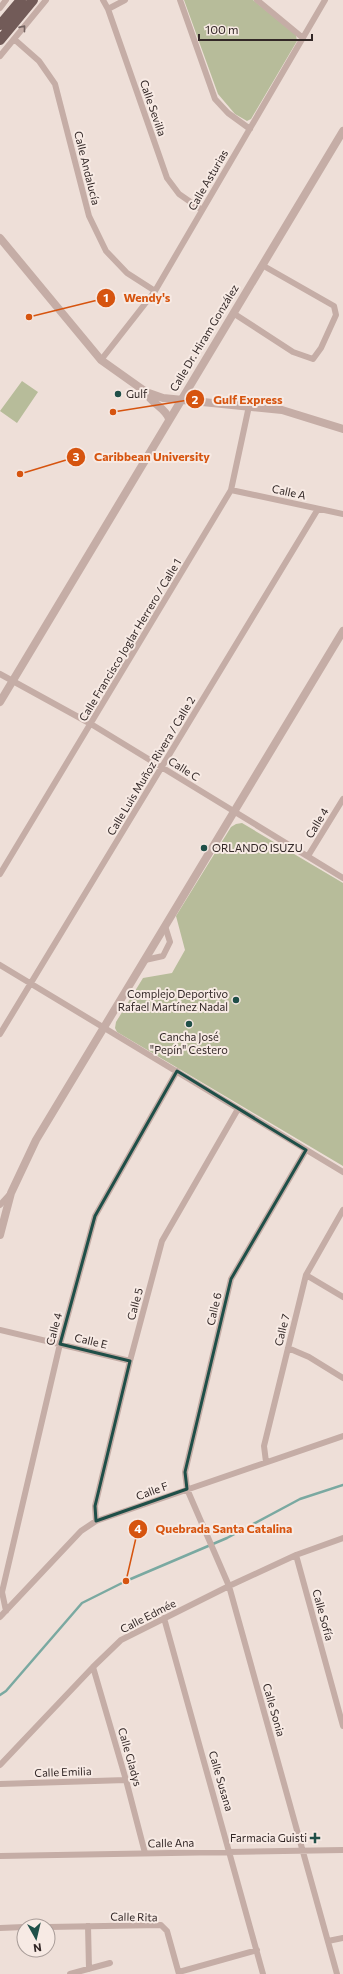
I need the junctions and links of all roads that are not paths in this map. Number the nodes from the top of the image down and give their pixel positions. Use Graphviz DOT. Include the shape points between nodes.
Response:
graph roads {
  1 [pos="6,0"];
  2 [pos="21,0"];
  3 [pos="33,0"];
  4 [pos="46,0"];
  5 [pos="103,0"];
  6 [pos="125,0"];
  7 [pos="180,0"];
  8 [pos="257,0"];
  9 [pos="324,2"];
  10 [pos="0,8"];
  11 [pos="108,9"];
  12 [pos="0,25"];
  13 [pos="303,38"];
  14 [pos="14,39"];
  15 [pos="0,40"];
  16 [pos="0,56"];
  17 [pos="250,129"];
  18 [pos="343,131"];
  19 [pos="202,210"];
  20 [pos="0,238"];
  21 [pos="262,265"];
  22 [pos="155,291"];
  23 [pos="233,313"];
  24 [pos="102,360"];
  25 [pos="146,392"];
  26 [pos="180,400"];
  27 [pos="249,406"];
  28 [pos="169,419"];
  29 [pos="343,429"];
  30 [pos="231,490"];
  31 [pos="318,509"];
  32 [pos="343,514"];
  33 [pos="343,631"];
  34 [pos="0,674"];
  35 [pos="13,681"];
  36 [pos="0,702"];
  37 [pos="91,724"];
  38 [pos="162,767"];
  39 [pos="343,799"];
  40 [pos="234,812"];
  41 [pos="308,856"];
  42 [pos="0,874"];
  43 [pos="343,878"];
  44 [pos="166,926"];
  45 [pos="145,960"];
  46 [pos="0,964"];
  47 [pos="31,983"];
  48 [pos="104,1028"];
  49 [pos="0,1034"];
  50 [pos="177,1072"];
  51 [pos="238,1109"];
  52 [pos="306,1150"];
  53 [pos="343,1172"];
  54 [pos="11,1193"];
  55 [pos="0,1205"];
  56 [pos="343,1211"];
  57 [pos="0,1235"];
  58 [pos="306,1275"];
  59 [pos="343,1297"];
  60 [pos="0,1330"];
  61 [pos="60,1344"];
  62 [pos="288,1348"];
  63 [pos="130,1361"];
  64 [pos="343,1378"];
  65 [pos="343,1436"];
  66 [pos="266,1462"];
  67 [pos="187,1489"];
  68 [pos="96,1521"];
  69 [pos="343,1538"];
  70 [pos="296,1555"];
  71 [pos="229,1586"];
  72 [pos="6,1611"];
  73 [pos="0,1617"];
  74 [pos="164,1618"];
  75 [pos="93,1667"];
  76 [pos="343,1726"];
  77 [pos="0,1765"];
  78 [pos="126,1780"];
  79 [pos="0,1784"];
  80 [pos="303,1850"];
  81 [pos="343,1850"];
  82 [pos="230,1851"];
  83 [pos="145,1853"];
  84 [pos="0,1856"];
  85 [pos="88,1926"];
  86 [pos="16,1927"];
  87 [pos="56,1927"];
  88 [pos="0,1928"];
  89 [pos="343,1938"];
  90 [pos="328,1941"];
  91 [pos="257,1950"];
  92 [pos="110,1963"];
  93 [pos="89,1969"];
  94 [pos="179,1973"];
  95 [pos="70,1974"];
  96 [pos="263,1974"];
  97 [pos="337,1974"];
  1 -- 10 [label="street"];
  2 -- 12 [label="main road"];
  3 -- 15 [label="main road"];
  14 -- 4 [label="street, one-way"];
  5 -- 11 [label="street, Calle Sevilla"];
  6 -- 11 [label="street"];
  7 -- 17 [label="street" via="216,99 228,113"];
  8 -- 13 [label="street"];
  9 -- 13 [label="street, Calle Asturias"];
  11 -- 19 [label="street, Calle Sevilla" via="167,178 179,194"];
  13 -- 17 [label="street, Calle Asturias"];
  14 -- 16 [label="street"];
  14 -- 22 [label="street, Calle Andalucía" via="39,61 55,84 89,216 106,251 127,274"];
  17 -- 19 [label="street, Calle Asturias"];
  18 -- 21 [label="street, Calle Dr. Hiram González"];
  19 -- 22 [label="street, Calle Asturias"];
  20 -- 24 [label="street"];
  21 -- 23 [label="street, Calle Dr. Hiram González"];
  21 -- 23 [label="street" via="334,306 336,315 321,348 313,359 293,352"];
  22 -- 24 [label="street, Calle Asturias"];
  23 -- 26 [label="street, Calle Dr. Hiram González"];
  24 -- 25 [label="street"];
  25 -- 26 [label="street"];
  25 -- 28 [label="street" via="149,399 165,411"];
  26 -- 27 [label="street"];
  26 -- 28 [label="street, Calle Dr. Hiram González"];
  27 -- 29 [label="street" via="282,410"];
  27 -- 30 [label="street, Calle Francisco Joglar Herrero / Calle 1"];
  28 -- 35 [label="street, Calle Dr. Hiram González"];
  30 -- 31 [label="street, Calle A"];
  30 -- 37 [label="street, Calle Francisco Joglar Herrero / Calle 1"];
  31 -- 32 [label="street, Calle A"];
  31 -- 38 [label="street, Calle Luis Muñoz Rivera / Calle 2"];
  33 -- 40 [label="street"];
  34 -- 35 [label="street, Calle C"];
  35 -- 36 [label="street, Calle Dr. Hiram González"];
  35 -- 37 [label="street, Calle C"];
  37 -- 38 [label="street, Calle C"];
  37 -- 42 [label="street, Calle Francisco Joglar Herrero / Calle 1"];
  38 -- 40 [label="street, Calle C"];
  38 -- 47 [label="street, Calle Luis Muñoz Rivera / Calle 2"];
  39 -- 41 [label="street, Calle 4"];
  40 -- 41 [label="street, Calle C"];
  40 -- 44 [label="street"];
  41 -- 43 [label="street, Calle C"];
  44 -- 45 [label="street"];
  44 -- 45 [label="street" via="170,942 163,956"];
  45 -- 48 [label="street"];
  46 -- 47 [label="street"];
  47 -- 48 [label="street"];
  47 -- 49 [label="street, Calle Luis Muñoz Rivera / Calle 2"];
  48 -- 50 [label="street"];
  48 -- 54 [label="street" via="36,1140"];
  50 -- 51 [label="street"];
  50 -- 61 [label="street, Calle 4" via="95,1216"];
  51 -- 52 [label="street"];
  51 -- 63 [label="street, Calle 5" via="162,1241"];
  52 -- 53 [label="street"];
  52 -- 67 [label="street, Calle 6" via="231,1279 185,1472"];
  54 -- 55 [label="street"];
  54 -- 57 [label="street"];
  56 -- 58 [label="street, Calle 7"];
  58 -- 59 [label="street"];
  58 -- 62 [label="street, Calle 7"];
  60 -- 61 [label="street, Calle E"];
  61 -- 63 [label="street, Calle E"];
  61 -- 72 [label="street, Calle 4" via="2,1592"];
  62 -- 64 [label="street" via="309,1357"];
  62 -- 66 [label="street, Calle 7" via="264,1446"];
  63 -- 68 [label="street, Calle 5" via="95,1506"];
  65 -- 66 [label="street, Calle F"];
  66 -- 67 [label="street, Calle F"];
  67 -- 68 [label="street, Calle F"];
  67 -- 71 [label="street, Calle Sonia"];
  68 -- 72 [label="street, Calle F" via="81,1531"];
  69 -- 70 [label="street, Calle Edmée"];
  70 -- 71 [label="street, Calle Edmée"];
  70 -- 76 [label="street, Calle Sofía"];
  71 -- 74 [label="street, Calle Edmée"];
  71 -- 80 [label="street, Calle Sonia"];
  72 -- 73 [label="street, Calle F"];
  74 -- 75 [label="street, Calle Edmée" via="122,1640"];
  74 -- 82 [label="street, Calle Susana"];
  75 -- 77 [label="street, Calle Edmée"];
  75 -- 78 [label="street, Calle Gladys"];
  78 -- 79 [label="street, Calle Emilia"];
  78 -- 83 [label="street, Calle Gladys"];
  80 -- 81 [label="street, Calle Ana"];
  80 -- 82 [label="street, Calle Ana"];
  80 -- 90 [label="street, Calle Sonia"];
  82 -- 83 [label="street, Calle Ana"];
  82 -- 91 [label="street, Calle Susana"];
  83 -- 84 [label="street, Calle Ana"];
  85 -- 87 [label="street, Calle Rita"];
  85 -- 93 [label="street"];
  85 -- 94 [label="street, Calle Rita" via="161,1926 166,1931"];
  86 -- 88 [label="street"];
  89 -- 90 [label="street"];
  90 -- 97 [label="street, Calle Sonia"];
  91 -- 94 [label="street, Calle Rita"];
  91 -- 96 [label="street, Calle Susana"];
  92 -- 93 [label="street"];
  93 -- 95 [label="street"];
}
